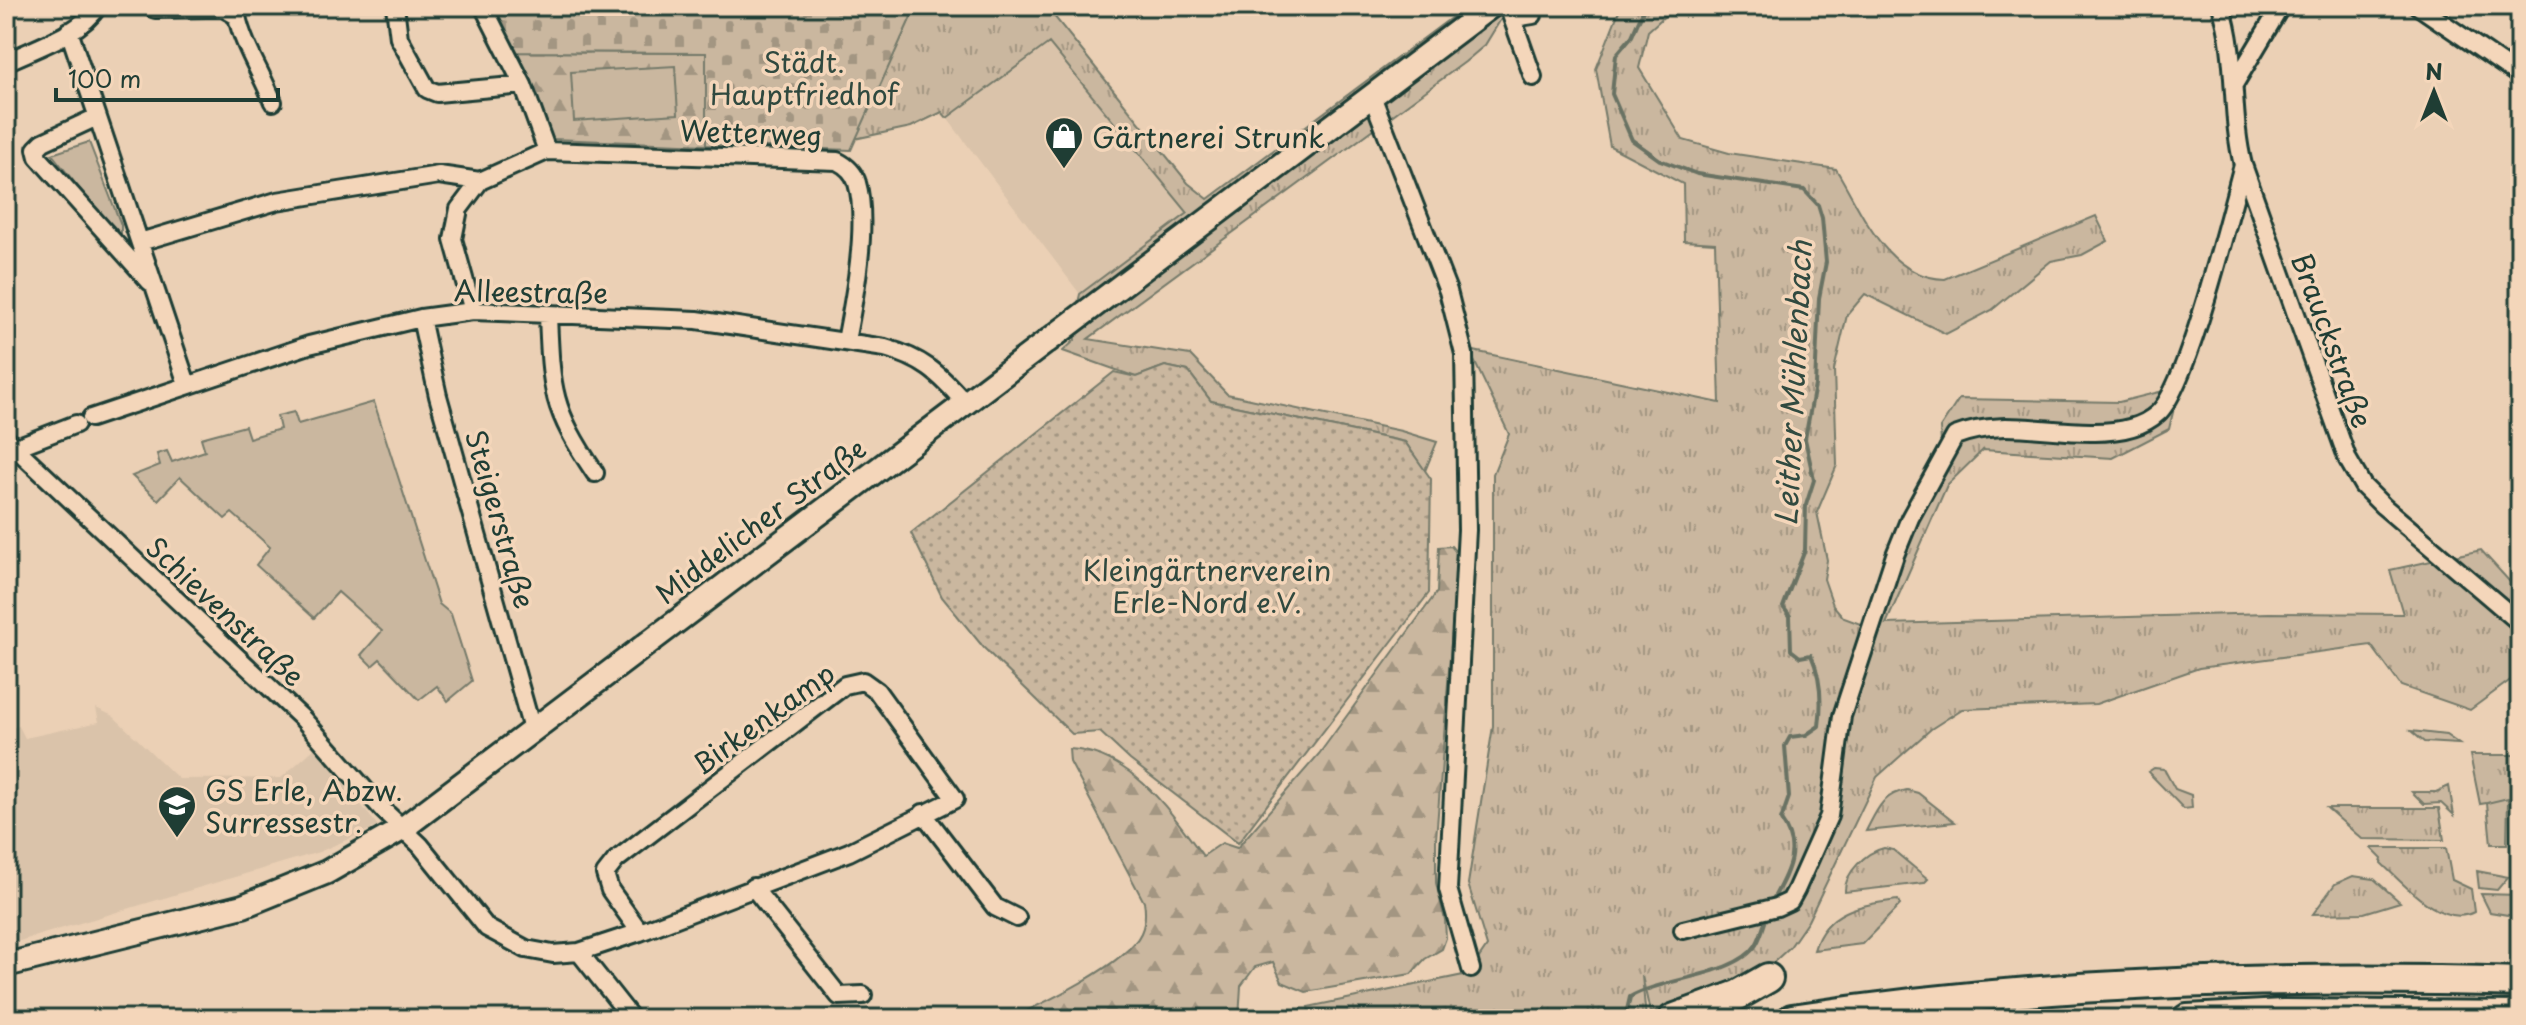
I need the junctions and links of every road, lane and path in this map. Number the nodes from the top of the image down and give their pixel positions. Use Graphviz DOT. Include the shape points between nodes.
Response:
graph roads {
  1 [pos="98,6"];
  2 [pos="149,6"];
  3 [pos="395,6"];
  4 [pos="483,6"];
  5 [pos="1491,6"];
  6 [pos="2221,6"];
  7 [pos="2281,6"];
  8 [pos="2418,6"];
  9 [pos="1511,12"];
  10 [pos="1533,15"];
  11 [pos="69,31"];
  12 [pos="6,62"];
  13 [pos="2520,76"];
  14 [pos="1533,77"];
  15 [pos="2235,83"];
  16 [pos="523,85"];
  17 [pos="1372,96"];
  18 [pos="273,102"];
  19 [pos="97,117"];
  20 [pos="547,151"];
  21 [pos="2243,165"];
  22 [pos="480,181"];
  23 [pos="140,242"];
  24 [pos="154,286"];
  25 [pos="473,311"];
  26 [pos="548,315"];
  27 [pos="421,318"];
  28 [pos="846,341"];
  29 [pos="187,384"];
  30 [pos="964,402"];
  31 [pos="8,446"];
  32 [pos="595,473"];
  33 [pos="2520,623"];
  34 [pos="533,733"];
  35 [pos="923,813"];
  36 [pos="402,829"];
  37 [pos="753,887"];
  38 [pos="1017,918"];
  39 [pos="1683,930"];
  40 [pos="640,932"];
  41 [pos="579,952"];
  42 [pos="6,965"];
  43 [pos="1471,969"];
  44 [pos="1768,978"];
  45 [pos="2520,982"];
  46 [pos="863,995"];
  47 [pos="2520,1016"];
  48 [pos="632,1019"];
  49 [pos="1673,1019"];
  50 [pos="1792,1019"];
  51 [pos="2187,1019"];
  1 -- 11 [label="street"];
  2 -- 18 [label="street" via="223,8 237,16 241,39"];
  3 -- 16 [label="street" via="399,38 427,89 437,93"];
  4 -- 16 [label="street"];
  5 -- 17 [label="street, Middelicher Straße"];
  6 -- 15 [label="street, Brauckstraße"];
  7 -- 15 [label="street"];
  8 -- 13 [label="street"];
  9 -- 10 [label="street"];
  9 -- 14 [label="street"];
  11 -- 12 [label="street"];
  11 -- 19 [label="street"];
  15 -- 21 [label="street, Brauckstraße"];
  16 -- 20 [label="street"];
  17 -- 30 [label="street, Middelicher Straße"];
  17 -- 43 [label="street" via="1448,291 1464,354 1467,530 1448,889"];
  19 -- 23 [label="street"];
  19 -- 24 [label="street" via="43,142 36,149 38,157"];
  20 -- 22 [label="street, Wetterweg"];
  20 -- 28 [label="street, Wetterweg" via="837,161 848,166 859,194 859,250"];
  21 -- 33 [label="street, Brauckstraße" via="2348,460 2363,486"];
  21 -- 39 [label="street" via="2191,346 2159,412 2141,425 2101,432 1987,426 1955,436 1895,555 1842,716 1829,816 1790,901"];
  22 -- 23 [label="street" via="439,175 277,201"];
  22 -- 25 [label="street" via="459,209 453,239"];
  23 -- 24 [label="street"];
  24 -- 29 [label="street"];
  25 -- 26 [label="street, Alleestraße"];
  25 -- 27 [label="street, Alleestraße"];
  26 -- 28 [label="street, Alleestraße" via="697,320"];
  26 -- 32 [label="street" via="555,405"];
  27 -- 29 [label="street, Alleestraße" via="309,345"];
  27 -- 34 [label="street, Steigerstraße"];
  28 -- 30 [label="street, Alleestraße" via="915,356 936,370"];
  29 -- 31 [label="street, Alleestraße"];
  30 -- 34 [label="street, Middelicher Straße"];
  31 -- 36 [label="street, Schievenstraße" via="303,719"];
  34 -- 36 [label="street, Middelicher Straße"];
  35 -- 37 [label="street, Birkenkamp" via="849,852"];
  35 -- 38 [label="street" via="995,907"];
  35 -- 40 [label="street, Birkenkamp" via="955,799 877,691 863,681 845,685 616,860 605,874 610,890"];
  36 -- 41 [label="street, Birkenkamp" via="487,928 526,949"];
  36 -- 42 [label="street, Middelicher Straße" via="327,872 243,906"];
  37 -- 40 [label="street, Birkenkamp"];
  37 -- 46 [label="street" via="839,996"];
  40 -- 41 [label="street, Birkenkamp"];
  41 -- 48 [label="street"];
  44 -- 49 [label="highway"];
  45 -- 50 [label="highway" via="2283,980 2101,987"];
  47 -- 51 [label="highway" via="2283,1014"];
}
